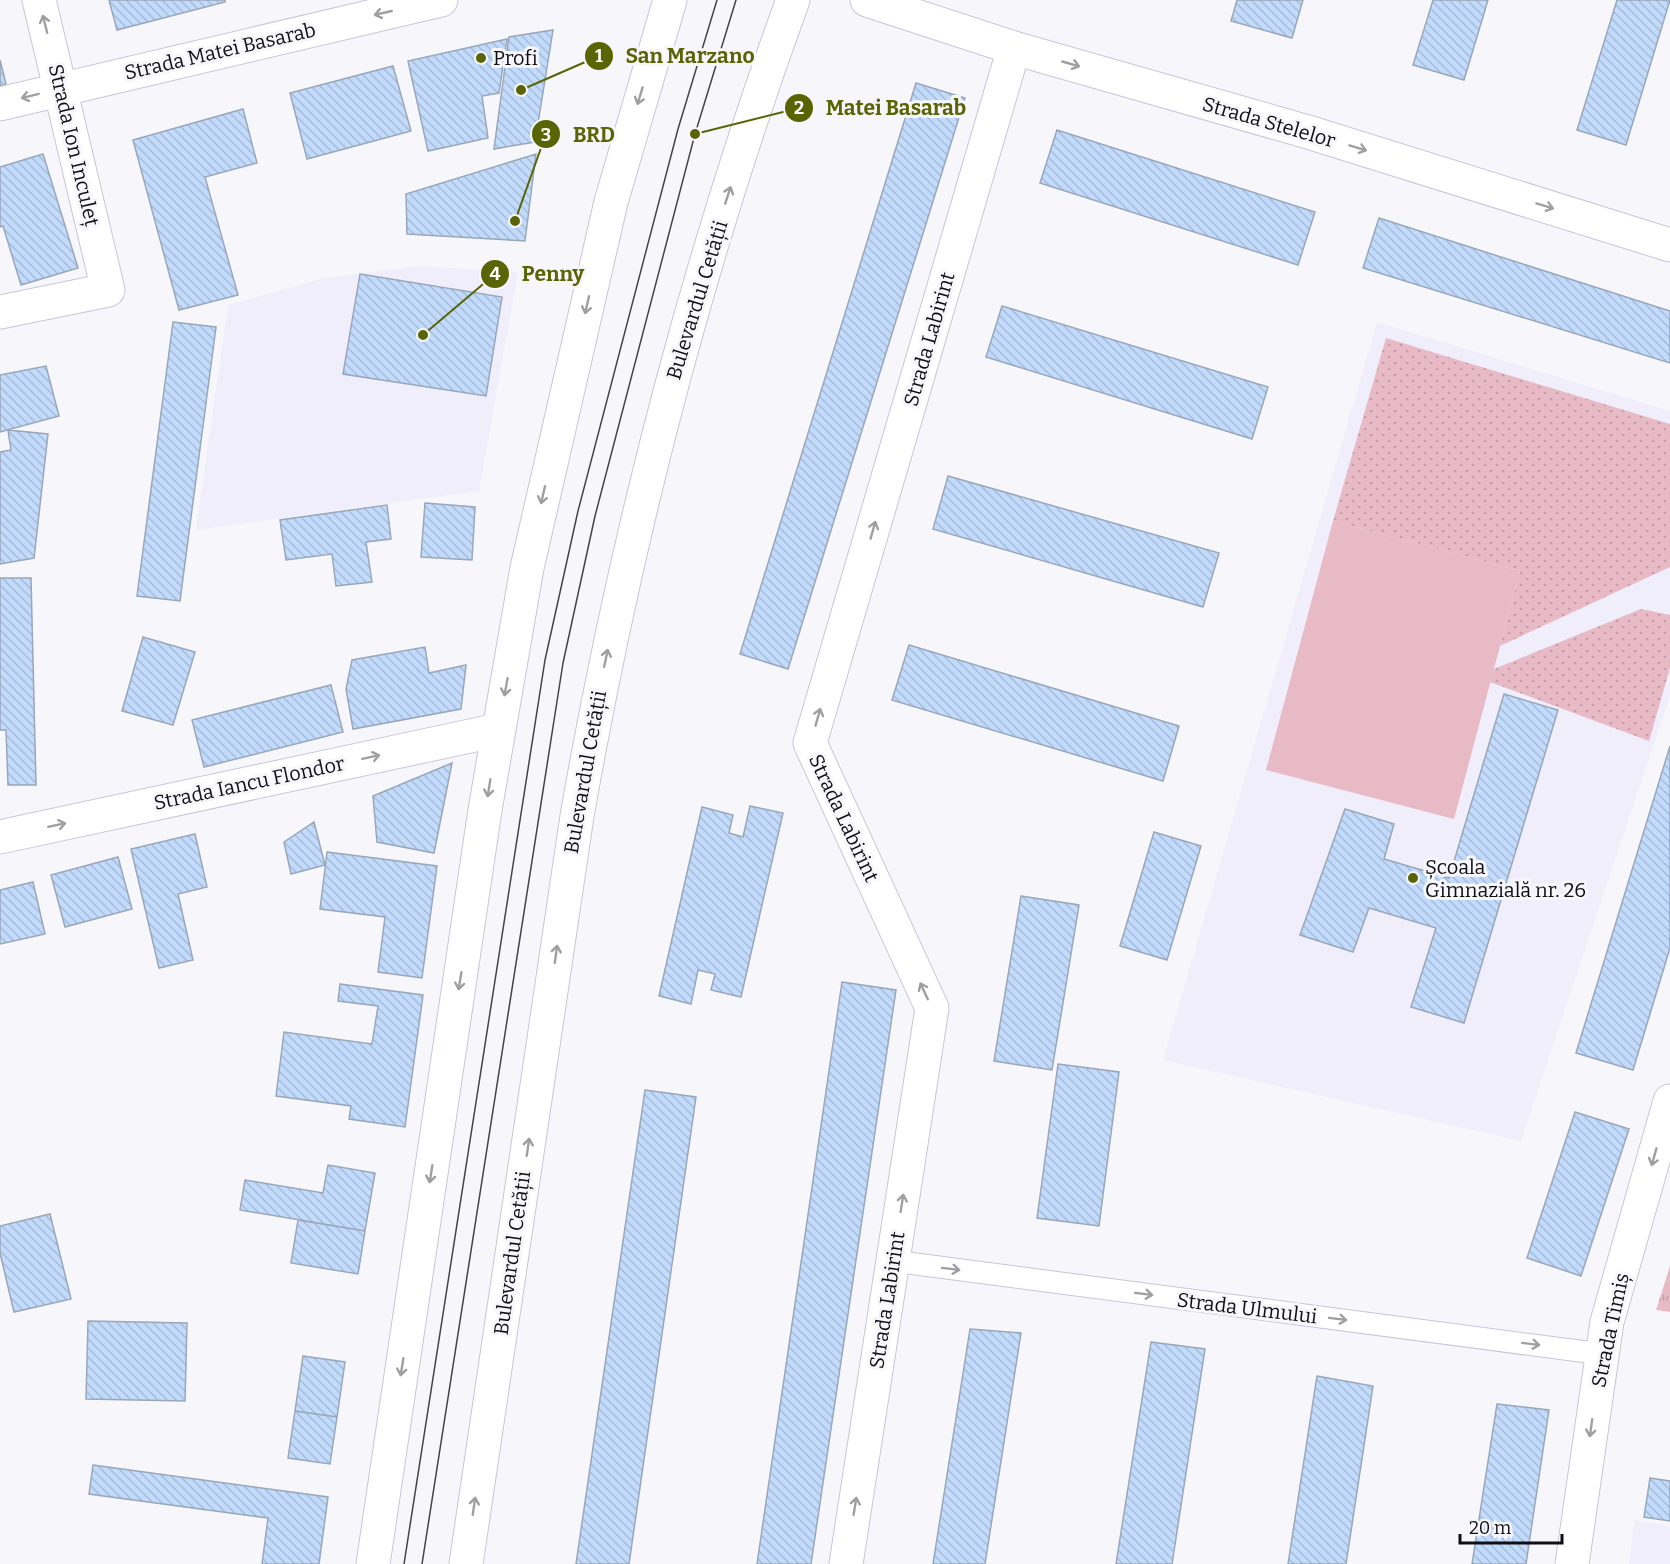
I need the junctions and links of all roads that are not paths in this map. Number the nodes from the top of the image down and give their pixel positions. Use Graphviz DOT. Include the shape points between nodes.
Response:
graph roads {
  1 [pos="39,0"];
  2 [pos="441,0"];
  3 [pos="670,0"];
  4 [pos="794,0"];
  5 [pos="867,0"];
  6 [pos="1014,48"];
  7 [pos="62,88"];
  8 [pos="0,104"];
  9 [pos="1670,245"];
  10 [pos="0,312"];
  11 [pos="498,730"];
  12 [pos="0,837"];
  13 [pos="1670,1101"];
  14 [pos="893,1261"];
  15 [pos="1602,1354"];
  16 [pos="373,1564"];
  17 [pos="466,1564"];
  18 [pos="846,1564"];
  19 [pos="1572,1564"];
  7 -- 1 [label="street, Strada Ion Inculeț, one-way"];
  2 -- 7 [label="street, Strada Matei Basarab, one-way"];
  3 -- 11 [label="street, one-way" via="606,223 527,568"];
  17 -- 4 [label="street, Bulevardul Cetății, one-way" via="573,839 598,697 651,458 691,311 765,78"];
  5 -- 6 [label="street, Strada Stelelor"];
  6 -- 9 [label="street, Strada Stelelor, one-way" via="1308,132"];
  14 -- 6 [label="street, Strada Labirint, one-way" via="932,1008 810,743"];
  7 -- 8 [label="street, Strada Matei Basarab, one-way"];
  7 -- 10 [label="street, Strada Ion Inculeț" via="108,290"];
  12 -- 11 [label="street, Strada Iancu Flondor, one-way"];
  11 -- 16 [label="street, one-way"];
  13 -- 15 [label="street, Strada Timiș, one-way" via="1611,1305"];
  14 -- 15 [label="lane, Strada Ulmului, one-way"];
  18 -- 14 [label="street, Strada Labirint, one-way"];
  15 -- 19 [label="street, Strada Timiș, one-way"];
}
